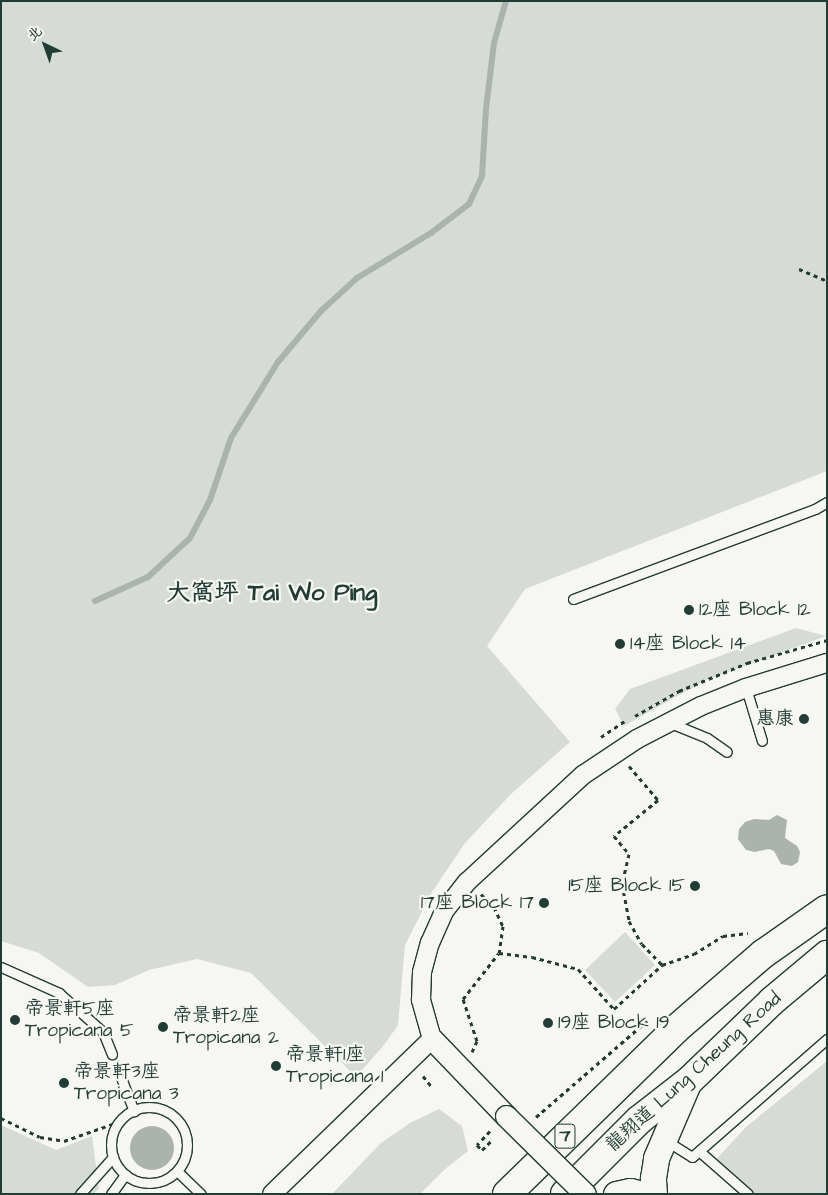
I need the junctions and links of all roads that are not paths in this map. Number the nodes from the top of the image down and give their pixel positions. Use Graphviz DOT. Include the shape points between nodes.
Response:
graph roads {
  1 [pos="827,502"];
  2 [pos="573,598"];
  3 [pos="827,663"];
  4 [pos="746,688"];
  5 [pos="668,722"];
  6 [pos="762,741"];
  7 [pos="727,752"];
  8 [pos="827,909"];
  9 [pos="827,955"];
  10 [pos="1,967"];
  11 [pos="432,1039"];
  12 [pos="827,1039"];
  13 [pos="112,1054"];
  14 [pos="120,1075"];
  15 [pos="689,1081"];
  16 [pos="134,1111"];
  17 [pos="663,1138"];
  18 [pos="699,1151"];
  19 [pos="113,1157"];
  20 [pos="177,1171"];
  21 [pos="125,1175"];
  22 [pos="80,1194"];
  23 [pos="111,1194"];
  24 [pos="201,1194"];
  25 [pos="272,1194"];
  26 [pos="507,1194"];
  27 [pos="565,1194"];
  28 [pos="585,1194"];
  29 [pos="616,1194"];
  30 [pos="642,1194"];
  31 [pos="654,1194"];
  32 [pos="748,1194"];
  1 -- 2 [label="lane"];
  3 -- 4 [label="street"];
  4 -- 5 [label="street"];
  4 -- 6 [label="lane"];
  5 -- 7 [label="lane" via="707,738"];
  5 -- 11 [label="street" via="583,775 467,882 445,910 430,943 422,972 421,1000"];
  8 -- 26 [label="highway, 龍翔道 Lung Cheung Road / 7" via="763,954 676,1029"];
  9 -- 15 [label="highway, 龍翔道 Lung Cheung Road / 7" via="772,1001"];
  10 -- 13 [label="lane" via="59,993 102,1032"];
  11 -- 25 [label="street"];
  11 -- 28 [label="street, bridge" via="501,1121"];
  12 -- 18 [label="lane"];
  14 -- 16 [label="lane"];
  15 -- 17 [label="main road"];
  15 -- 27 [label="highway, 龍翔道 Lung Cheung Road / 7" via="640,1120"];
  16 -- 19 [label="lane" via="118,1122 111,1147"];
  16 -- 20 [label="lane" via="151,1107 163,1109 182,1125 187,1148"];
  17 -- 18 [label="lane" via="692,1158"];
  17 -- 31 [label="main road" via="656,1158"];
  18 -- 32 [label="lane"];
  19 -- 21 [label="lane"];
  19 -- 22 [label="lane"];
  20 -- 21 [label="lane" via="155,1183 142,1183"];
  20 -- 24 [label="lane"];
  21 -- 23 [label="lane"];
  29 -- 30 [label="main road" via="630,1191"];
}
